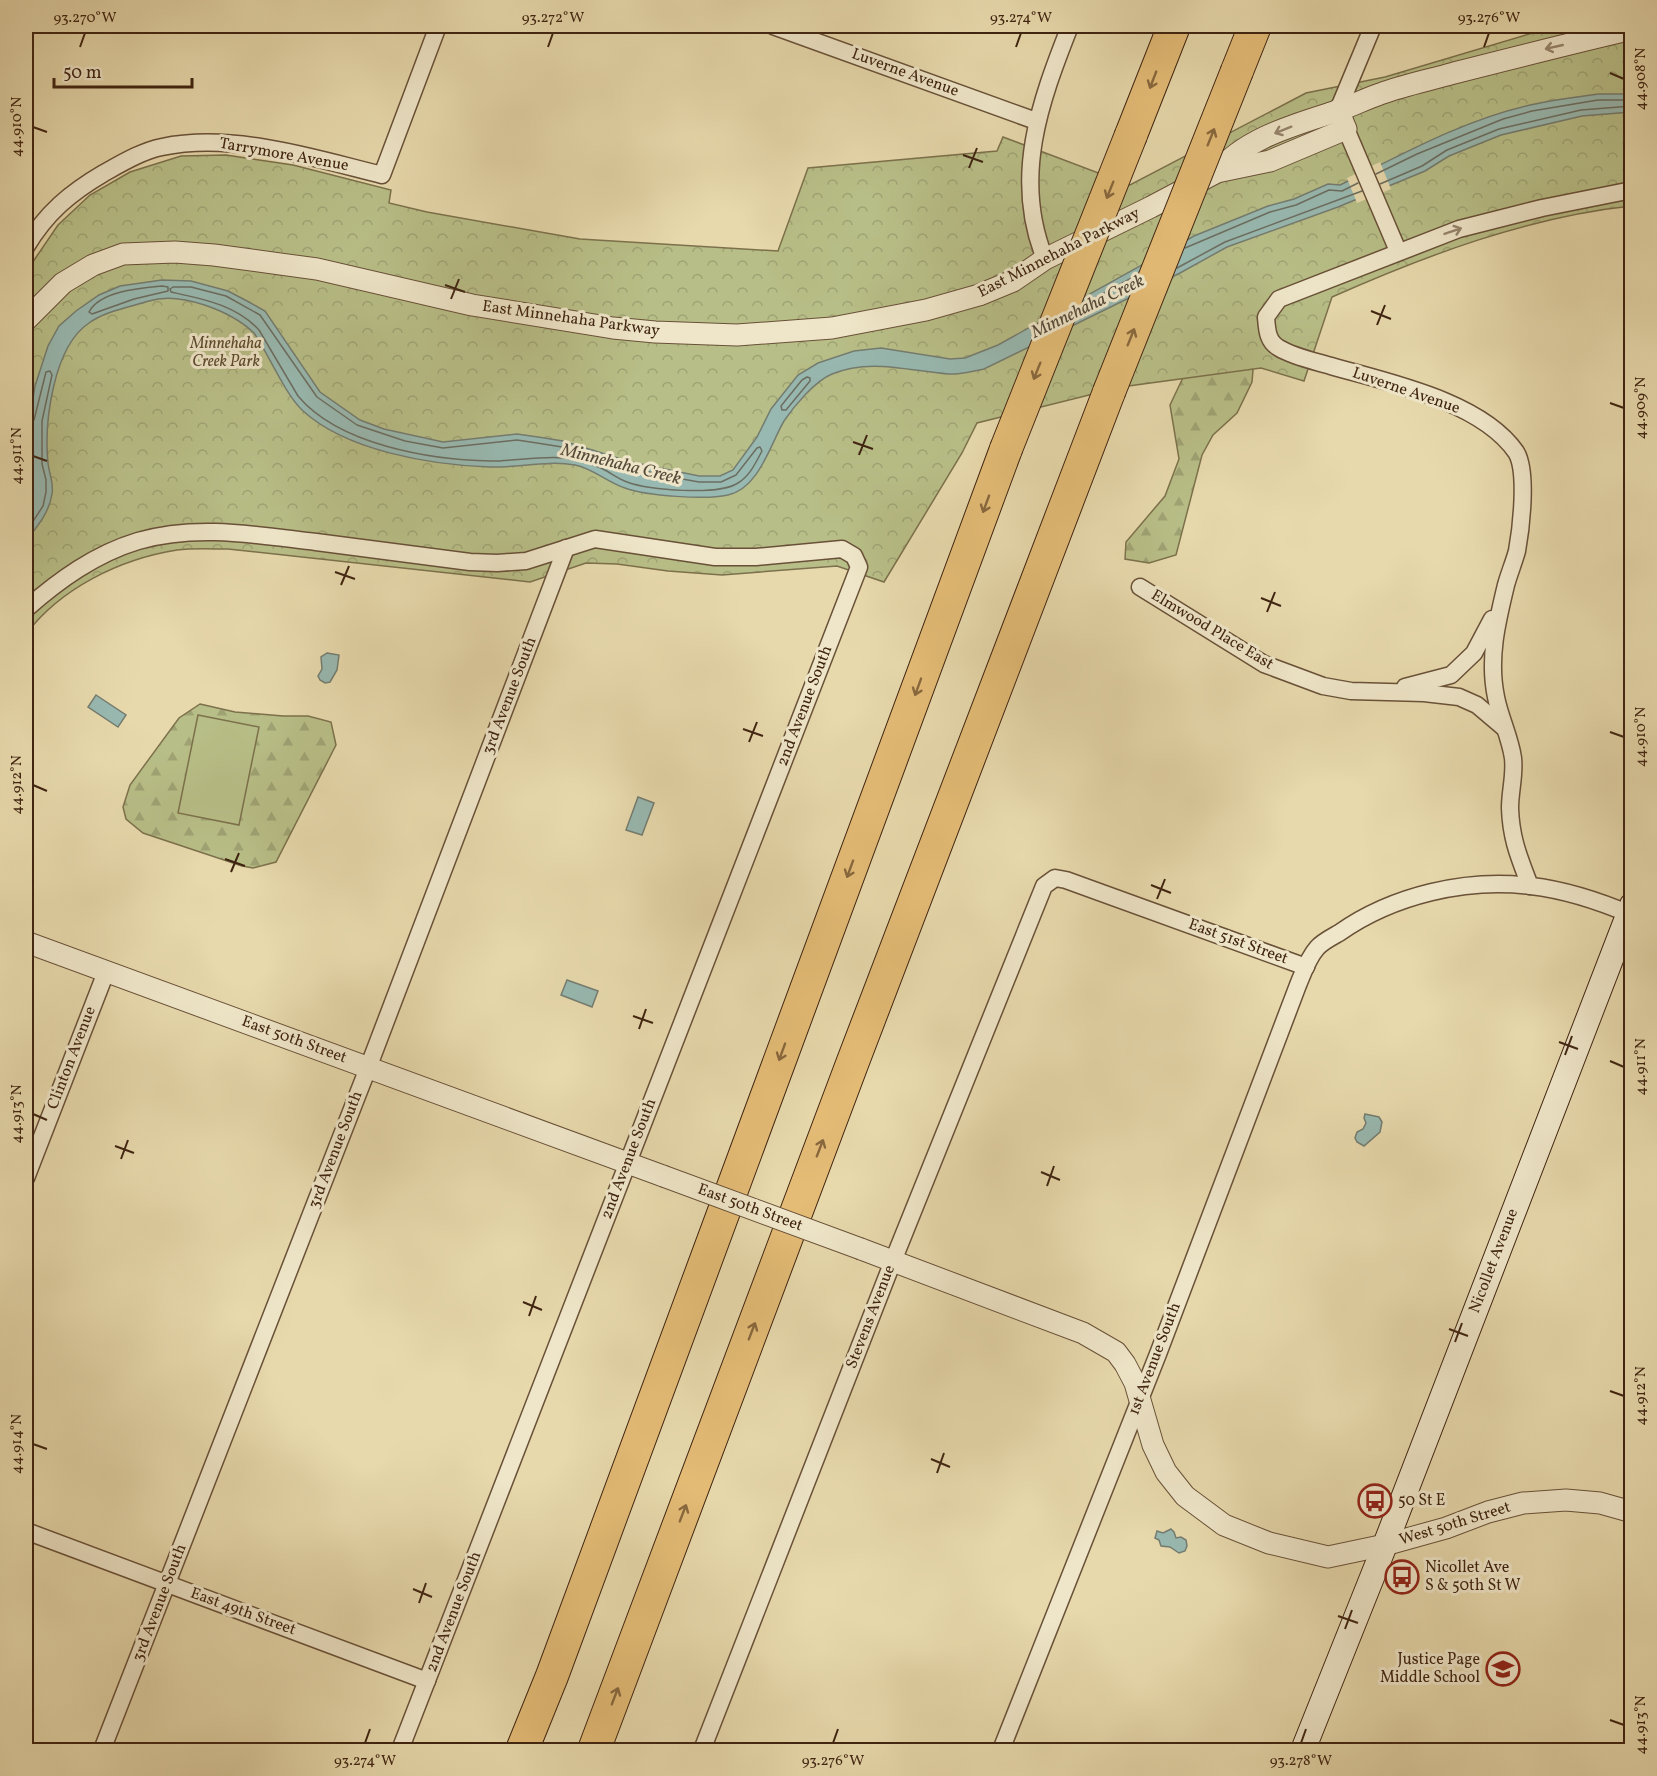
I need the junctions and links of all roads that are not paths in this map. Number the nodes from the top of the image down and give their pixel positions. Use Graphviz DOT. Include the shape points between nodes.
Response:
graph roads {
  1 [pos="438,26"];
  2 [pos="773,26"];
  3 [pos="1070,26"];
  4 [pos="1174,26"];
  5 [pos="1255,26"];
  6 [pos="1373,26"];
  7 [pos="1632,29"];
  8 [pos="1342,120"];
  9 [pos="1036,121"];
  10 [pos="1624,191"];
  11 [pos="26,247"];
  12 [pos="1398,251"];
  13 [pos="1045,259"];
  14 [pos="26,320"];
  15 [pos="566,548"];
  16 [pos="1506,584"];
  17 [pos="1140,587"];
  18 [pos="26,609"];
  19 [pos="1381,693"];
  20 [pos="1504,727"];
  21 [pos="1044,886"];
  22 [pos="1530,886"];
  23 [pos="1630,911"];
  24 [pos="26,942"];
  25 [pos="1306,967"];
  26 [pos="106,972"];
  27 [pos="368,1068"];
  28 [pos="627,1163"];
  29 [pos="26,1178"];
  30 [pos="893,1261"];
  31 [pos="1140,1399"];
  32 [pos="1632,1512"];
  33 [pos="26,1531"];
  34 [pos="1385,1545"];
  35 [pos="167,1583"];
  36 [pos="427,1682"];
  37 [pos="102,1750"];
  38 [pos="400,1750"];
  39 [pos="522,1750"];
  40 [pos="594,1750"];
  41 [pos="702,1750"];
  42 [pos="1001,1750"];
  43 [pos="1303,1750"];
  1 -- 11 [label="street, Tarrymore Avenue" via="382,175 307,156 220,141 161,147 128,159 67,198 39,225"];
  2 -- 9 [label="street, Luverne Avenue"];
  3 -- 9 [label="street"];
  4 -- 39 [label="highway, one-way, bridge" via="1006,449"];
  40 -- 5 [label="highway, one-way, bridge" via="1109,392"];
  6 -- 8 [label="street"];
  7 -- 8 [label="street, East Minnehaha Parkway, one-way" via="1381,93"];
  8 -- 12 [label="street"];
  8 -- 13 [label="street, East Minnehaha Parkway" via="1279,158 1217,172"];
  9 -- 13 [label="street" via="1031,196 1034,226"];
  12 -- 10 [label="street, one-way" via="1492,220"];
  12 -- 16 [label="street, Luverne Avenue" via="1279,299 1266,317 1267,334 1277,347 1297,356 1448,402 1502,436 1518,454 1523,484 1517,551"];
  13 -- 14 [label="street, East Minnehaha Parkway" via="1005,284 926,310 832,328 737,335 613,328 472,305 317,269 214,255 144,252 123,254 77,273"];
  15 -- 18 [label="street" via="526,561 470,562 229,531 182,532 138,541 95,559 56,583"];
  15 -- 27 [label="street, 3rd Avenue South"];
  15 -- 28 [label="street, 2nd Avenue South" via="595,539 715,557 756,558 842,549 854,556 859,567"];
  16 -- 19 [label="street, Luverne Avenue" via="1482,640 1451,675"];
  16 -- 20 [label="street, Luverne Avenue" via="1493,669"];
  17 -- 19 [label="street, Elmwood Place East" via="1264,664 1323,686"];
  19 -- 20 [label="street, Elmwood Place East" via="1459,697 1477,705"];
  20 -- 22 [label="street" via="1513,757 1510,807 1514,844"];
  21 -- 25 [label="street, East 51st Street" via="1055,878 1066,880"];
  21 -- 30 [label="street, Stevens Avenue"];
  22 -- 23 [label="street, East 51st Street" via="1563,891"];
  22 -- 25 [label="street, East 51st Street" via="1495,884 1447,889 1401,902 1356,921 1317,948"];
  23 -- 34 [label="main road, Nicollet Avenue"];
  24 -- 26 [label="street, East 50th Street"];
  25 -- 31 [label="street, 1st Avenue South"];
  26 -- 27 [label="street, East 50th Street"];
  26 -- 29 [label="street, Clinton Avenue"];
  27 -- 28 [label="street, East 50th Street"];
  27 -- 35 [label="street, 3rd Avenue South"];
  28 -- 30 [label="street, East 50th Street, bridge"];
  28 -- 36 [label="street, 2nd Avenue South"];
  30 -- 31 [label="street, East 50th Street" via="1102,1343 1125,1364"];
  30 -- 41 [label="street, Stevens Avenue"];
  31 -- 34 [label="street, East 50th Street" via="1153,1445 1166,1472 1185,1496 1224,1525 1269,1543 1328,1557"];
  31 -- 42 [label="street, 1st Avenue South"];
  32 -- 34 [label="street, West 50th Street" via="1600,1503 1566,1500 1523,1503"];
  33 -- 35 [label="street, East 49th Street"];
  34 -- 43 [label="main road, Nicollet Avenue"];
  35 -- 36 [label="street, East 49th Street"];
  35 -- 37 [label="street, 3rd Avenue South"];
  36 -- 38 [label="street, 2nd Avenue South"];
}
